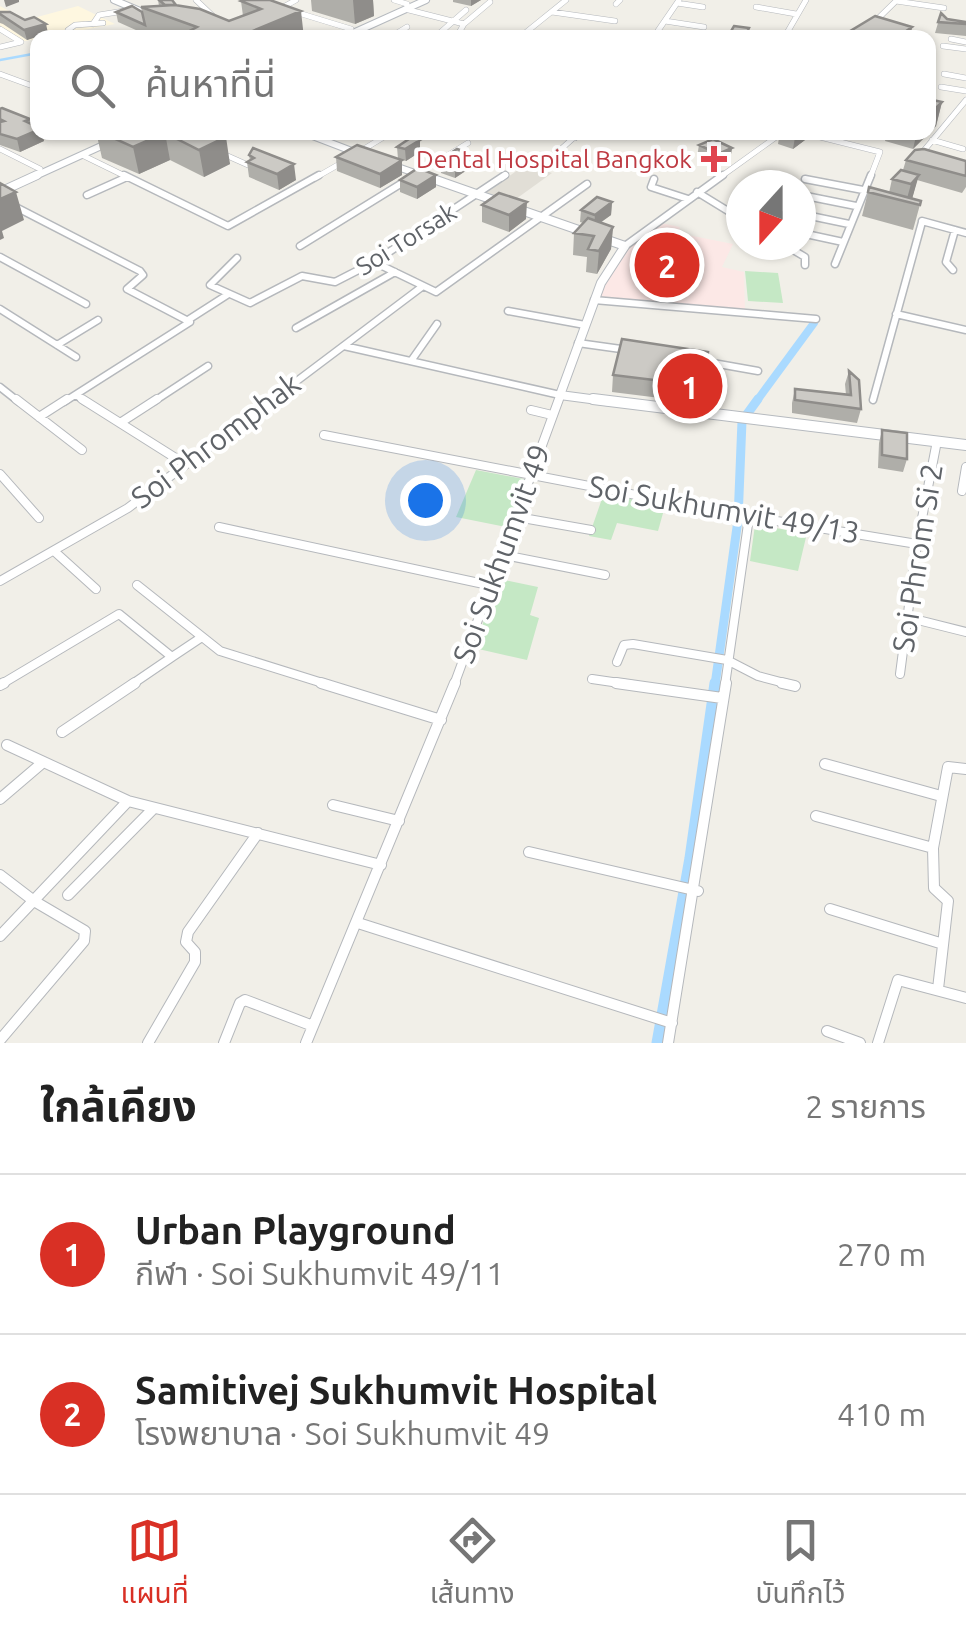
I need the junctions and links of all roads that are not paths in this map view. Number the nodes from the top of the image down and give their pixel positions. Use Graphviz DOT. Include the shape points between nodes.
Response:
graph roads {
  1 [pos="114,0"];
  2 [pos="196,0"];
  3 [pos="296,0"];
  4 [pos="426,0"];
  5 [pos="566,0"];
  6 [pos="806,0"];
  7 [pos="896,0"];
  8 [pos="490,2"];
  9 [pos="678,2"];
  10 [pos="406,4"];
  11 [pos="704,7"];
  12 [pos="756,7"];
  13 [pos="133,8"];
  14 [pos="282,8"];
  15 [pos="944,8"];
  16 [pos="466,10"];
  17 [pos="552,12"];
  18 [pos="269,13"];
  19 [pos="796,14"];
  20 [pos="152,16"];
  21 [pos="449,21"];
  22 [pos="614,21"];
  23 [pos="665,21"];
  24 [pos="103,23"];
  25 [pos="93,24"];
  26 [pos="225,24"];
  27 [pos="464,24"];
  28 [pos="408,26"];
  29 [pos="704,26"];
  30 [pos="0,29"];
  31 [pos="68,30"];
  32 [pos="354,30"];
  33 [pos="402,30"];
  34 [pos="441,30"];
  35 [pos="461,30"];
  36 [pos="529,30"];
  37 [pos="658,30"];
  38 [pos="788,30"];
  39 [pos="866,30"];
  40 [pos="951,40"];
  41 [pos="943,46"];
  42 [pos="966,46"];
  43 [pos="0,47"];
  44 [pos="0,74"];
  45 [pos="944,74"];
  46 [pos="966,78"];
  47 [pos="30,85"];
  48 [pos="941,87"];
  49 [pos="966,91"];
  50 [pos="966,100"];
  51 [pos="936,135"];
  52 [pos="106,140"];
  53 [pos="112,140"];
  54 [pos="323,140"];
  55 [pos="379,140"];
  56 [pos="572,140"];
  57 [pos="772,140"];
  58 [pos="832,140"];
  59 [pos="932,140"];
  60 [pos="468,143"];
  61 [pos="207,146"];
  62 [pos="0,149"];
  63 [pos="963,149"];
  64 [pos="358,153"];
  65 [pos="78,154"];
  66 [pos="550,159"];
  67 [pos="915,161"];
  68 [pos="248,165"];
  69 [pos="43,170"];
  70 [pos="416,174"];
  71 [pos="506,175"];
  72 [pos="127,177"];
  73 [pos="654,179"];
  74 [pos="816,180"];
  75 [pos="587,184"];
  76 [pos="863,190"];
  77 [pos="0,192"];
  78 [pos="697,192"];
  79 [pos="477,195"];
  80 [pos="87,196"];
  81 [pos="816,197"];
  82 [pos="688,199"];
  83 [pos="856,204"];
  84 [pos="873,207"];
  85 [pos="726,209"];
  86 [pos="541,217"];
  87 [pos="816,217"];
  88 [pos="849,224"];
  89 [pos="955,230"];
  90 [pos="966,233"];
  91 [pos="816,236"];
  92 [pos="843,242"];
  93 [pos="300,246"];
  94 [pos="625,246"];
  95 [pos="0,257"];
  96 [pos="238,258"];
  97 [pos="805,260"];
  98 [pos="374,262"];
  99 [pos="835,264"];
  100 [pos="805,265"];
  101 [pos="953,270"];
  102 [pos="395,272"];
  103 [pos="423,286"];
  104 [pos="227,295"];
  105 [pos="594,300"];
  106 [pos="86,304"];
  107 [pos="0,310"];
  108 [pos="508,311"];
  109 [pos="896,314"];
  110 [pos="816,318"];
  111 [pos="98,320"];
  112 [pos="188,320"];
  113 [pos="437,324"];
  114 [pos="584,325"];
  115 [pos="296,328"];
  116 [pos="966,330"];
  117 [pos="578,343"];
  118 [pos="57,345"];
  119 [pos="344,346"];
  120 [pos="632,350"];
  121 [pos="76,356"];
  122 [pos="693,359"];
  123 [pos="410,361"];
  124 [pos="208,366"];
  125 [pos="758,371"];
  126 [pos="0,387"];
  127 [pos="560,395"];
  128 [pos="76,396"];
  129 [pos="873,400"];
  130 [pos="531,410"];
  131 [pos="552,415"];
  132 [pos="39,418"];
  133 [pos="120,423"];
  134 [pos="324,436"];
  135 [pos="937,441"];
  136 [pos="966,445"];
  137 [pos="82,450"];
  138 [pos="184,464"];
  139 [pos="966,467"];
  140 [pos="0,474"];
  141 [pos="531,475"];
  142 [pos="962,491"];
  143 [pos="749,516"];
  144 [pos="517,517"];
  145 [pos="39,518"];
  146 [pos="219,527"];
  147 [pos="591,530"];
  148 [pos="918,544"];
  149 [pos="54,551"];
  150 [pos="504,555"];
  151 [pos="605,576"];
  152 [pos="0,581"];
  153 [pos="137,585"];
  154 [pos="493,586"];
  155 [pos="96,589"];
  156 [pos="906,617"];
  157 [pos="966,632"];
  158 [pos="202,637"];
  159 [pos="172,657"];
  160 [pos="728,660"];
  161 [pos="616,662"];
  162 [pos="900,674"];
  163 [pos="592,679"];
  164 [pos="0,685"];
  165 [pos="795,686"];
  166 [pos="722,698"];
  167 [pos="441,720"];
  168 [pos="62,732"];
  169 [pos="6,745"];
  170 [pos="41,764"];
  171 [pos="825,764"];
  172 [pos="966,769"];
  173 [pos="941,796"];
  174 [pos="0,799"];
  175 [pos="128,802"];
  176 [pos="333,805"];
  177 [pos="154,808"];
  178 [pos="816,816"];
  179 [pos="399,822"];
  180 [pos="258,832"];
  181 [pos="932,848"];
  182 [pos="528,852"];
  183 [pos="381,866"];
  184 [pos="0,875"];
  185 [pos="698,892"];
  186 [pos="68,895"];
  187 [pos="34,901"];
  188 [pos="830,909"];
  189 [pos="358,923"];
  190 [pos="0,936"];
  191 [pos="943,944"];
  192 [pos="938,989"];
  193 [pos="966,998"];
  194 [pos="672,1023"];
  195 [pos="313,1026"];
  196 [pos="827,1031"];
  197 [pos="0,1040"];
  198 [pos="148,1043"];
  199 [pos="224,1043"];
  200 [pos="307,1043"];
  201 [pos="668,1043"];
  202 [pos="860,1043"];
  203 [pos="878,1043"];
  1 -- 13 [label="street"];
  2 -- 26 [label="street"];
  3 -- 14 [label="street"];
  4 -- 10 [label="street"];
  5 -- 17 [label="street"];
  6 -- 19 [label="street"];
  7 -- 15 [label="street"];
  7 -- 39 [label="street"];
  8 -- 27 [label="street"];
  9 -- 11 [label="street"];
  9 -- 23 [label="street"];
  10 -- 21 [label="street"];
  10 -- 32 [label="street"];
  12 -- 19 [label="street"];
  13 -- 20 [label="street"];
  13 -- 25 [label="street" via="99,15"];
  14 -- 18 [label="street"];
  14 -- 32 [label="street"];
  16 -- 21 [label="street"];
  17 -- 22 [label="street"];
  17 -- 36 [label="street"];
  19 -- 38 [label="street"];
  21 -- 27 [label="street"];
  21 -- 34 [label="street"];
  23 -- 29 [label="street"];
  23 -- 37 [label="street"];
  24 -- 25 [label="street"];
  25 -- 31 [label="street"];
  27 -- 35 [label="street"];
  28 -- 33 [label="street"];
  30 -- 43 [label="street" via="20,43"];
  40 -- 42 [label="street"];
  41 -- 42 [label="street"];
  44 -- 47 [label="street"];
  45 -- 46 [label="street"];
  48 -- 49 [label="street"];
  50 -- 51 [label="street"];
  52 -- 65 [label="street"];
  53 -- 65 [label="street"];
  54 -- 64 [label="street"];
  55 -- 64 [label="street"];
  56 -- 66 [label="street"];
  57 -- 78 [label="street, Soi Sukhumvit 49"];
  58 -- 76 [label="street" via="880,152"];
  59 -- 63 [label="street"];
  59 -- 67 [label="street"];
  60 -- 70 [label="street"];
  61 -- 68 [label="street"];
  62 -- 69 [label="street"];
  64 -- 70 [label="street"];
  64 -- 72 [label="street" via="228,226"];
  65 -- 69 [label="street"];
  65 -- 72 [label="street"];
  69 -- 77 [label="street"];
  70 -- 79 [label="street"];
  70 -- 93 [label="street"];
  71 -- 79 [label="street, Soi Torsak"];
  72 -- 80 [label="street"];
  73 -- 82 [label="street" via="650,186"];
  74 -- 76 [label="street"];
  75 -- 86 [label="street"];
  76 -- 83 [label="street"];
  77 -- 112 [label="street" via="140,271 127,289"];
  78 -- 82 [label="street, Soi Sukhumvit 49"];
  78 -- 85 [label="street"];
  79 -- 86 [label="street"];
  79 -- 98 [label="street, Soi Torsak"];
  81 -- 83 [label="street"];
  82 -- 94 [label="street, Soi Sukhumvit 49"];
  83 -- 84 [label="street"];
  83 -- 88 [label="street"];
  86 -- 94 [label="street"];
  86 -- 103 [label="street, Soi Phromphak" via="437,292"];
  87 -- 88 [label="street"];
  88 -- 92 [label="street"];
  89 -- 90 [label="street"];
  89 -- 101 [label="street" via="946,262"];
  89 -- 109 [label="street" via="920,221"];
  91 -- 92 [label="street"];
  92 -- 99 [label="street"];
  94 -- 105 [label="street, Soi Sukhumvit 49"];
  95 -- 106 [label="street"];
  96 -- 104 [label="street" via="210,285"];
  97 -- 100 [label="street"];
  98 -- 102 [label="street"];
  98 -- 104 [label="street, Soi Torsak" via="335,282 302,276 250,303"];
  102 -- 103 [label="street"];
  102 -- 115 [label="street"];
  103 -- 119 [label="street, Soi Phromphak"];
  104 -- 112 [label="street"];
  105 -- 110 [label="street"];
  105 -- 114 [label="street, Soi Sukhumvit 49"];
  107 -- 118 [label="street"];
  108 -- 114 [label="street"];
  109 -- 116 [label="street"];
  109 -- 129 [label="street"];
  111 -- 118 [label="street"];
  112 -- 128 [label="street"];
  113 -- 123 [label="street"];
  114 -- 117 [label="street, Soi Sukhumvit 49"];
  117 -- 120 [label="street"];
  117 -- 127 [label="street, Soi Sukhumvit 49"];
  118 -- 121 [label="street"];
  119 -- 123 [label="street"];
  119 -- 138 [label="street, Soi Phromphak"];
  122 -- 125 [label="street"];
  123 -- 127 [label="street"];
  124 -- 133 [label="street"];
  126 -- 132 [label="street"];
  127 -- 131 [label="street, Soi Sukhumvit 49"];
  127 -- 135 [label="street"];
  128 -- 132 [label="street"];
  128 -- 133 [label="street"];
  130 -- 131 [label="street"];
  131 -- 141 [label="street, Soi Sukhumvit 49"];
  132 -- 137 [label="street"];
  133 -- 138 [label="street"];
  134 -- 141 [label="street, Soi Sukhumvit 49/13"];
  135 -- 136 [label="street"];
  135 -- 148 [label="street, Soi Phrom Si 2"];
  138 -- 149 [label="street, Soi Phromphak" via="128,508"];
  139 -- 142 [label="street"];
  140 -- 145 [label="street"];
  141 -- 143 [label="street, Soi Sukhumvit 49/13"];
  141 -- 144 [label="street, Soi Sukhumvit 49"];
  143 -- 148 [label="street, Soi Sukhumvit 49/13"];
  143 -- 160 [label="street"];
  144 -- 147 [label="street"];
  144 -- 150 [label="street, Soi Sukhumvit 49"];
  146 -- 154 [label="street"];
  148 -- 156 [label="street, Soi Phrom Si 2"];
  149 -- 152 [label="street, Soi Phromphak"];
  149 -- 155 [label="street"];
  150 -- 151 [label="street"];
  150 -- 154 [label="street, Soi Sukhumvit 49"];
  153 -- 158 [label="street"];
  154 -- 167 [label="street, Soi Sukhumvit 49"];
  156 -- 157 [label="street"];
  156 -- 162 [label="street, Soi Phrom Si 2"];
  158 -- 159 [label="street"];
  158 -- 167 [label="street" via="242,660"];
  159 -- 164 [label="street" via="119,614"];
  159 -- 168 [label="street"];
  160 -- 161 [label="street" via="628,644"];
  160 -- 165 [label="street"];
  160 -- 166 [label="street"];
  163 -- 166 [label="street"];
  166 -- 185 [label="street"];
  167 -- 179 [label="street, Soi Sukhumvit 49"];
  169 -- 170 [label="street"];
  170 -- 174 [label="street"];
  170 -- 175 [label="street"];
  171 -- 173 [label="street"];
  172 -- 173 [label="street" via="948,767"];
  173 -- 181 [label="street"];
  175 -- 177 [label="street"];
  175 -- 187 [label="street"];
  176 -- 179 [label="street"];
  177 -- 180 [label="street"];
  177 -- 186 [label="street"];
  178 -- 181 [label="street"];
  179 -- 183 [label="street, Soi Sukhumvit 49"];
  180 -- 183 [label="street"];
  180 -- 198 [label="street" via="188,932 194,962"];
  181 -- 191 [label="street" via="934,888 948,901"];
  182 -- 185 [label="street"];
  183 -- 189 [label="street, Soi Sukhumvit 49"];
  184 -- 187 [label="street"];
  185 -- 194 [label="street"];
  187 -- 190 [label="street"];
  187 -- 197 [label="street" via="84,931 84,941"];
  188 -- 191 [label="street"];
  189 -- 194 [label="street"];
  189 -- 195 [label="street, Soi Sukhumvit 49"];
  191 -- 192 [label="street"];
  192 -- 193 [label="street"];
  192 -- 203 [label="street" via="903,978 894,984"];
  194 -- 201 [label="street"];
  195 -- 199 [label="street" via="245,1000"];
  195 -- 200 [label="street, Soi Sukhumvit 49"];
  196 -- 202 [label="street"];
}
